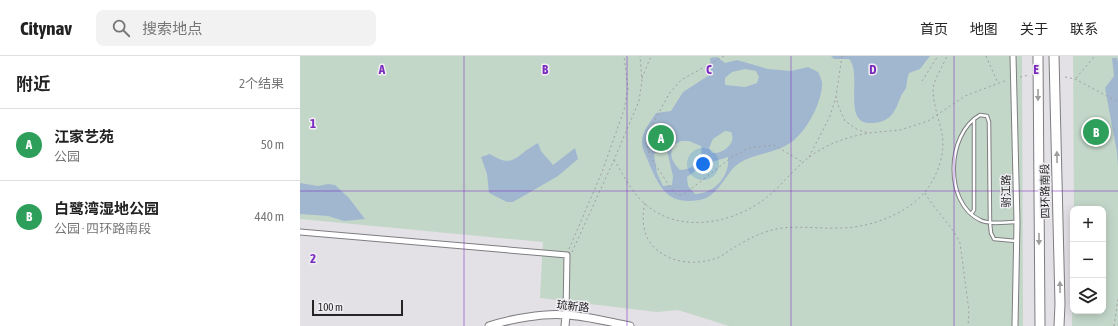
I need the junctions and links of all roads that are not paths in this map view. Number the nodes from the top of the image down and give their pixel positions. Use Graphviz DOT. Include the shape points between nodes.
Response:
graph roads {
  1 [pos="1013,56"];
  2 [pos="1038,56"];
  3 [pos="1054,56"];
  4 [pos="974,118"];
  5 [pos="971,214"];
  6 [pos="1017,222"];
  7 [pos="990,223"];
  8 [pos="300,232"];
  9 [pos="1016,241"];
  10 [pos="566,314"];
  11 [pos="489,326"];
  12 [pos="565,326"];
  13 [pos="630,326"];
  14 [pos="1015,326"];
  15 [pos="1040,326"];
  16 [pos="1060,326"];
  1 -- 6 [label="street, 驸江路"];
  2 -- 15 [label="highway, 四环路南段, one-way"];
  16 -- 3 [label="highway, 四环路南段, one-way"];
  4 -- 5 [label="lane" via="974,210"];
  4 -- 5 [label="lane" via="959,138 953,166 955,184"];
  4 -- 7 [label="lane" via="980,115 987,116 990,122"];
  5 -- 7 [label="lane" via="978,220"];
  6 -- 7 [label="lane"];
  6 -- 9 [label="street, 驸江路"];
  7 -- 9 [label="lane" via="994,239"];
  8 -- 10 [label="street" via="566,255"];
  9 -- 14 [label="street, 驸江路"];
  10 -- 11 [label="street, 琉新路"];
  10 -- 12 [label="street"];
  10 -- 13 [label="street, 琉新路"];
}
